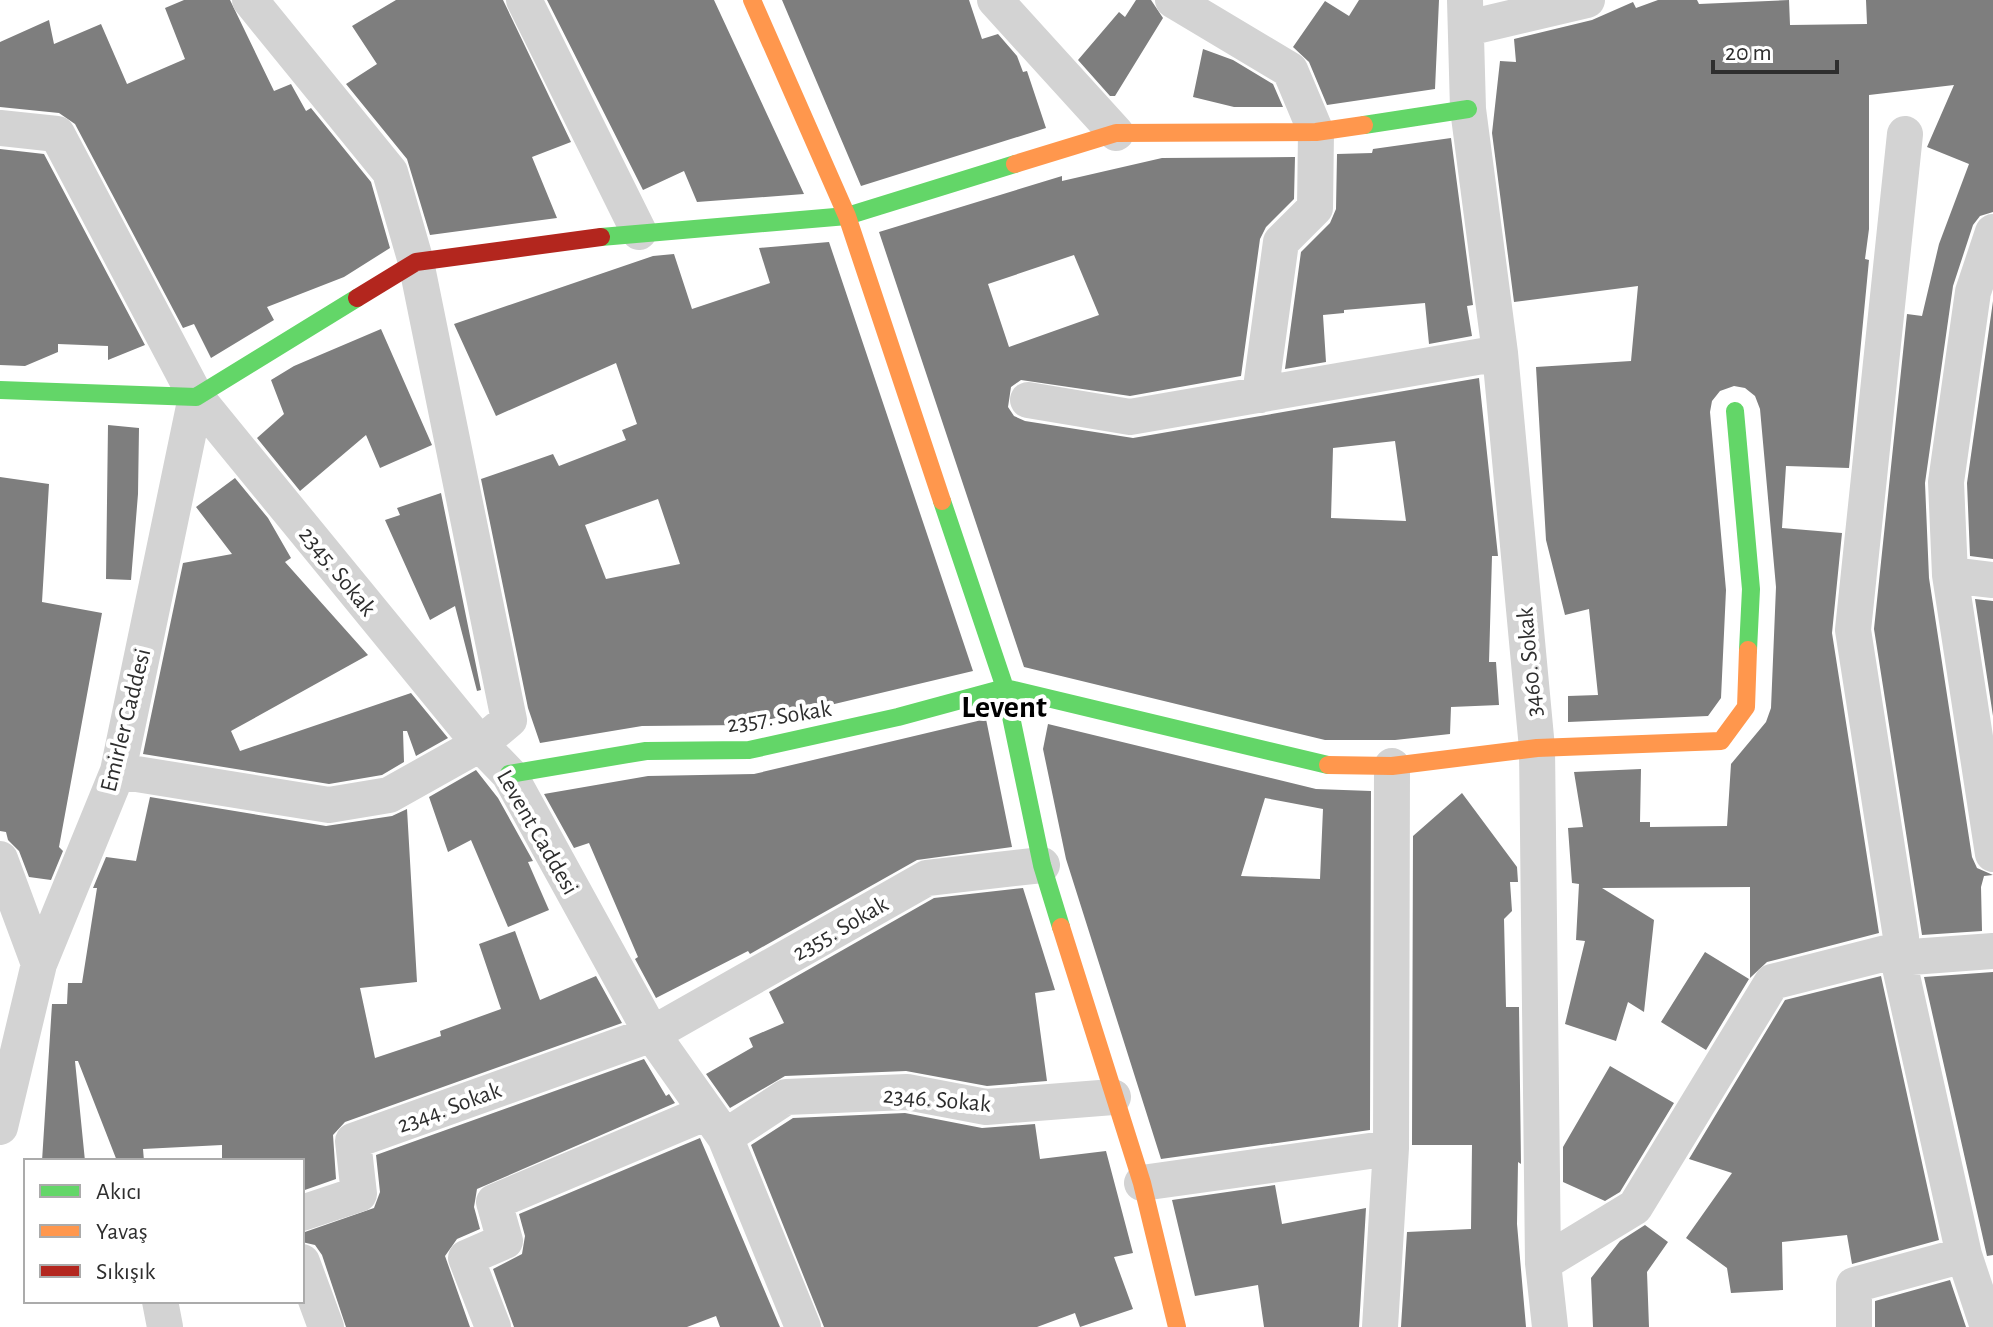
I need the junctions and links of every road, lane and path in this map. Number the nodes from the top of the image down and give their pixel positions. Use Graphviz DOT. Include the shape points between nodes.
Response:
graph roads {
  1 [pos="250,0"];
  2 [pos="524,0"];
  3 [pos="752,0"];
  4 [pos="995,0"];
  5 [pos="1173,0"];
  6 [pos="1587,0"];
  7 [pos="1466,14"];
  8 [pos="1468,109"];
  9 [pos="0,128"];
  10 [pos="1316,132"];
  11 [pos="1116,133"];
  12 [pos="1905,134"];
  13 [pos="847,216"];
  14 [pos="639,232"];
  15 [pos="1993,232"];
  16 [pos="416,262"];
  17 [pos="1500,353"];
  18 [pos="0,390"];
  19 [pos="1260,395"];
  20 [pos="196,397"];
  21 [pos="1028,400"];
  22 [pos="1735,411"];
  23 [pos="1950,575"];
  24 [pos="1993,580"];
  25 [pos="1005,688"];
  26 [pos="480,744"];
  27 [pos="1537,748"];
  28 [pos="1392,766"];
  29 [pos="118,771"];
  30 [pos="509,774"];
  31 [pos="1993,854"];
  32 [pos="0,859"];
  33 [pos="1042,865"];
  34 [pos="1993,934"];
  35 [pos="1899,948"];
  36 [pos="1993,951"];
  37 [pos="39,964"];
  38 [pos="652,1034"];
  39 [pos="5,1079"];
  40 [pos="1113,1097"];
  41 [pos="715,1125"];
  42 [pos="0,1127"];
  43 [pos="1391,1148"];
  44 [pos="1142,1183"];
  45 [pos="304,1212"];
  46 [pos="1964,1255"];
  47 [pos="1543,1263"];
  48 [pos="304,1267"];
  49 [pos="160,1303"];
  50 [pos="165,1327"];
  51 [pos="326,1327"];
  52 [pos="493,1327"];
  53 [pos="803,1327"];
  54 [pos="1177,1327"];
  55 [pos="1380,1327"];
  56 [pos="1550,1327"];
  57 [pos="1854,1327"];
  58 [pos="1988,1327"];
  1 -- 16 [label="street" via="390,172"];
  2 -- 14 [label="street"];
  3 -- 13 [label="street"];
  4 -- 11 [label="street"];
  5 -- 10 [label="street" via="1290,70"];
  6 -- 7 [label="street"];
  7 -- 8 [label="street, 3460. Sokak"];
  8 -- 10 [label="street"];
  8 -- 17 [label="street, 3460. Sokak"];
  9 -- 20 [label="street, 2345. Sokak" via="57,134"];
  10 -- 11 [label="street"];
  10 -- 19 [label="street" via="1315,208 1281,242"];
  11 -- 13 [label="street"];
  12 -- 35 [label="street" via="1853,630"];
  13 -- 14 [label="street"];
  13 -- 25 [label="street"];
  14 -- 16 [label="street"];
  15 -- 23 [label="street" via="1973,292 1946,482"];
  16 -- 20 [label="street"];
  16 -- 26 [label="street, Levent Caddesi" via="509,720"];
  17 -- 19 [label="street"];
  17 -- 27 [label="street, 3460. Sokak"];
  18 -- 20 [label="street"];
  19 -- 21 [label="street" via="1130,417"];
  20 -- 26 [label="street, 2345. Sokak"];
  20 -- 29 [label="street, Emirler Caddesi"];
  22 -- 27 [label="street" via="1751,589 1746,707 1721,741"];
  23 -- 24 [label="street"];
  23 -- 31 [label="street"];
  25 -- 28 [label="street" via="1322,765"];
  25 -- 30 [label="street, 2357. Sokak" via="749,750 646,751"];
  25 -- 33 [label="street"];
  26 -- 29 [label="street" via="389,795 329,805"];
  26 -- 30 [label="street, Levent Caddesi"];
  27 -- 28 [label="street"];
  27 -- 47 [label="street, 3460. Sokak"];
  28 -- 43 [label="street"];
  29 -- 37 [label="street, Emirler Caddesi"];
  30 -- 38 [label="street, Levent Caddesi"];
  32 -- 37 [label="street"];
  33 -- 38 [label="street, 2355. Sokak" via="927,878"];
  33 -- 40 [label="street"];
  34 -- 35 [label="street"];
  35 -- 36 [label="street"];
  35 -- 46 [label="street"];
  35 -- 47 [label="street" via="1772,982 1635,1207"];
  37 -- 39 [label="street, Emirler Caddesi"];
  38 -- 41 [label="street, Levent Caddesi"];
  38 -- 45 [label="street, 2344. Sokak" via="353,1141 359,1194"];
  39 -- 42 [label="street, Emirler Caddesi"];
  40 -- 41 [label="street, 2346. Sokak" via="986,1107 907,1092 786,1097"];
  40 -- 44 [label="street"];
  41 -- 52 [label="street, 2346. Sokak" via="494,1202 505,1241 466,1258"];
  41 -- 53 [label="street, Levent Caddesi"];
  43 -- 44 [label="street"];
  43 -- 55 [label="street"];
  44 -- 54 [label="street"];
  46 -- 57 [label="street" via="1854,1285"];
  46 -- 58 [label="street"];
  47 -- 56 [label="street, 3460. Sokak"];
  48 -- 51 [label="street"];
  49 -- 50 [label="street"];
}
